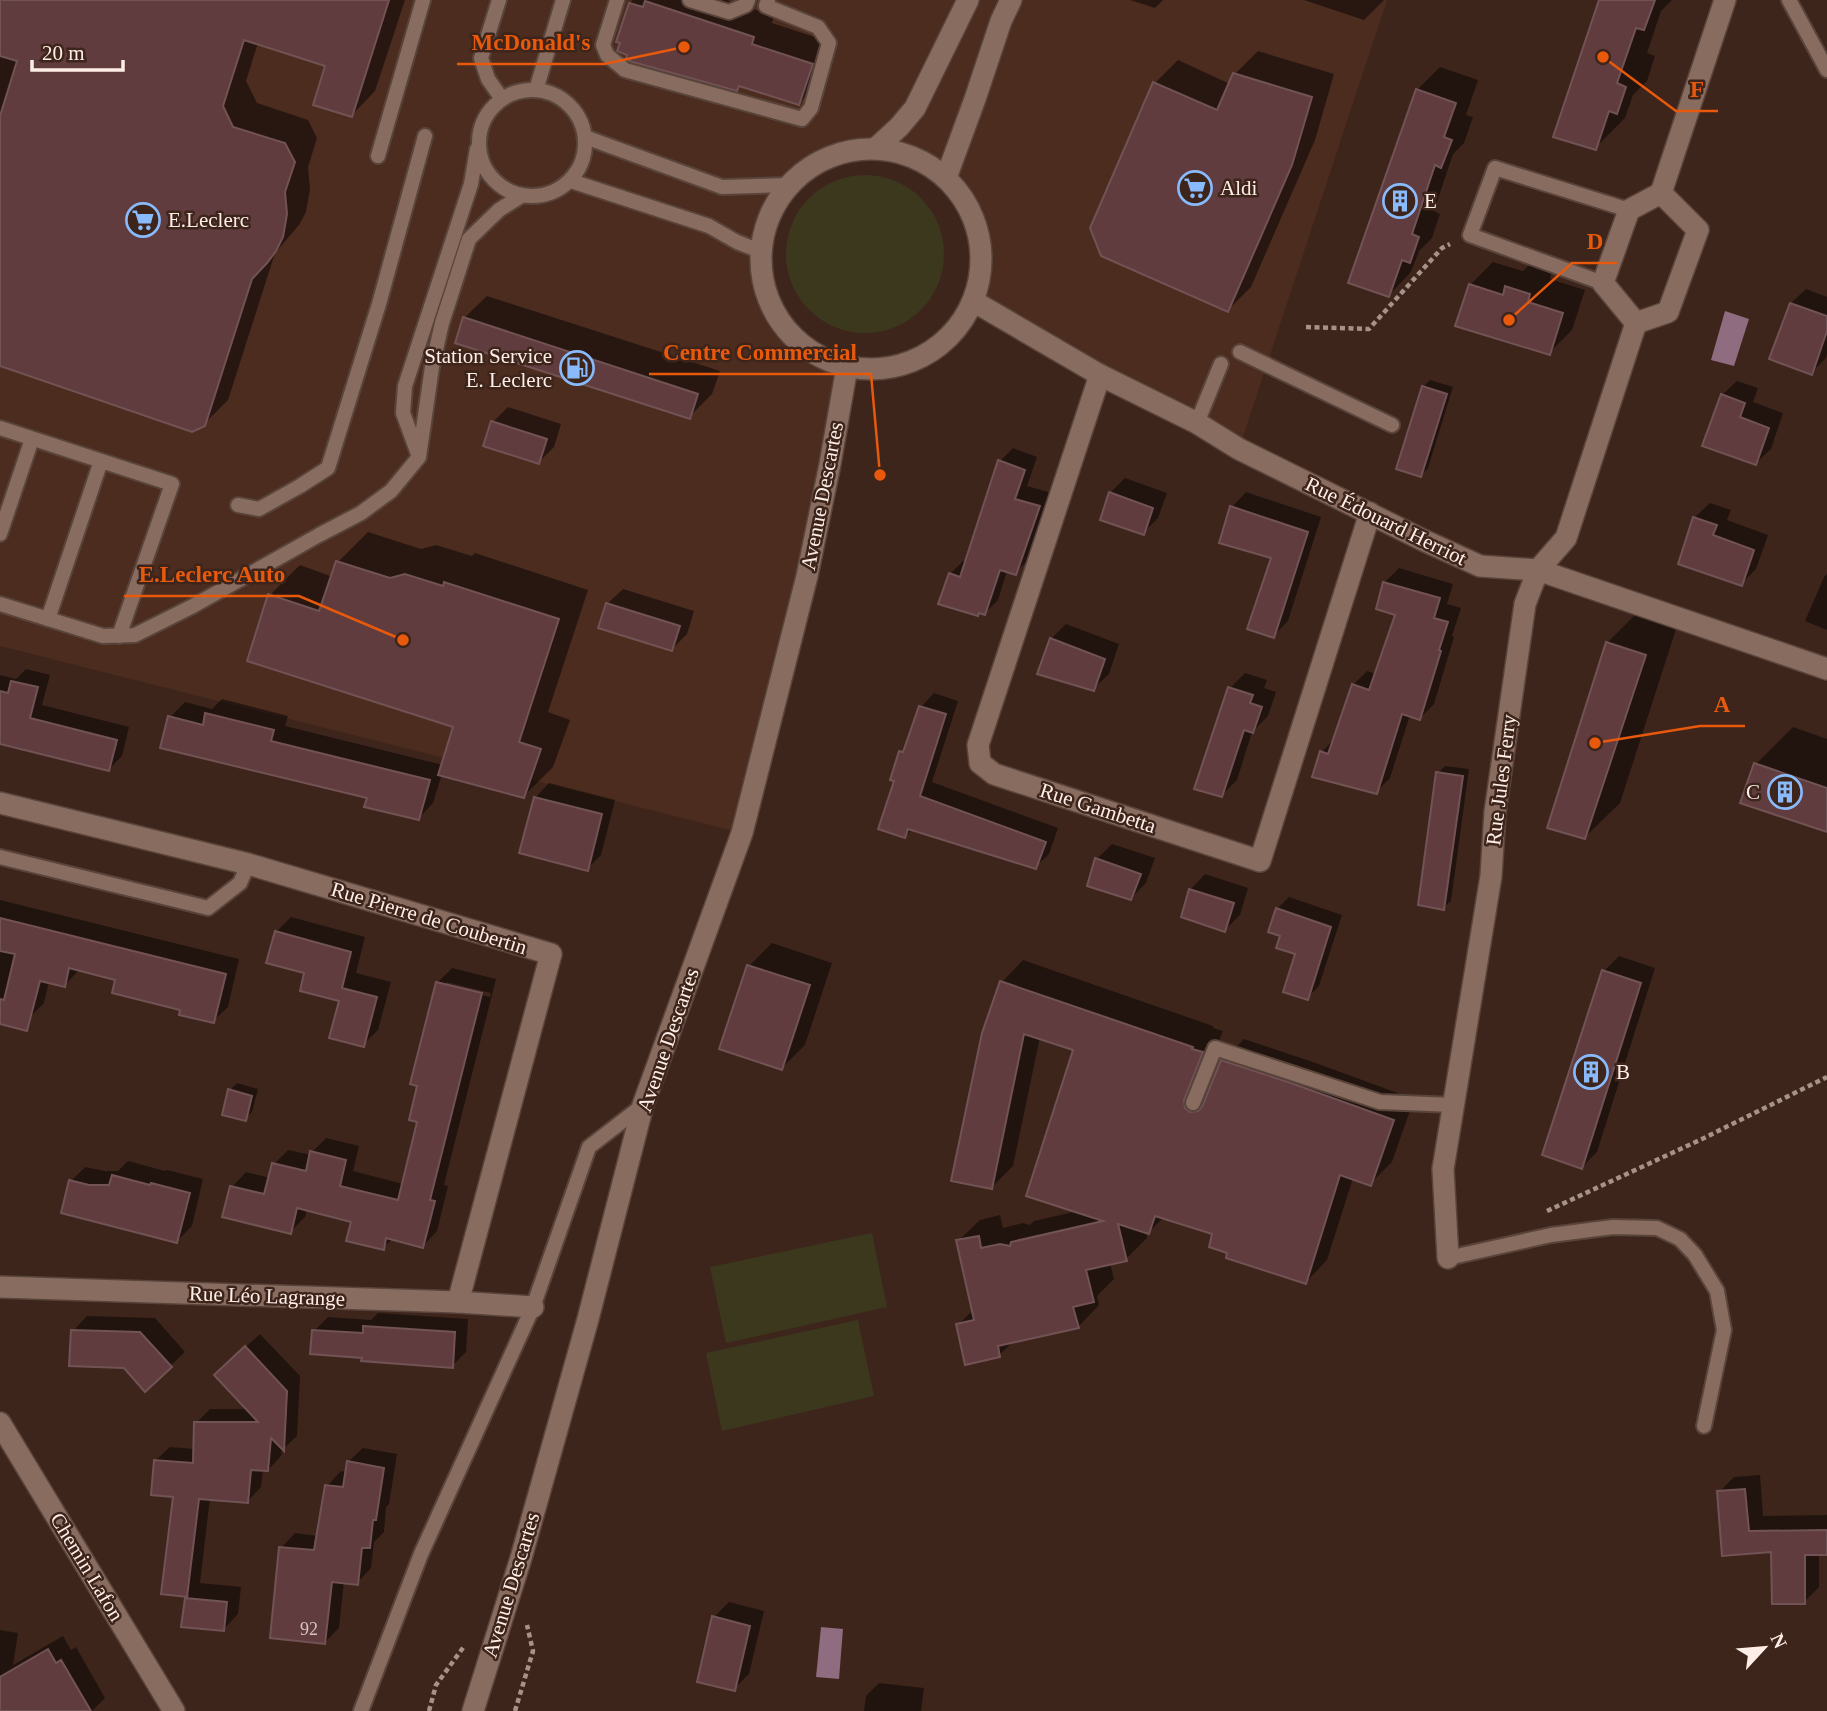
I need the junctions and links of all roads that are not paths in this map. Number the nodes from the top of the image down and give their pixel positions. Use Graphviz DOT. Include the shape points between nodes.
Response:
graph roads {
  1 [pos="423,0"];
  2 [pos="499,0"];
  3 [pos="563,0"];
  4 [pos="617,0"];
  5 [pos="690,0"];
  6 [pos="748,0"];
  7 [pos="768,0"];
  8 [pos="968,0"];
  9 [pos="1011,0"];
  10 [pos="1725,0"];
  11 [pos="1789,0"];
  12 [pos="1827,70"];
  13 [pos="536,90"];
  14 [pos="502,99"];
  15 [pos="425,136"];
  16 [pos="479,137"];
  17 [pos="585,137"];
  18 [pos="876,148"];
  19 [pos="378,156"];
  20 [pos="946,178"];
  21 [pos="571,181"];
  22 [pos="788,185"];
  23 [pos="1661,193"];
  24 [pos="521,196"];
  25 [pos="1629,210"];
  26 [pos="760,251"];
  27 [pos="1604,283"];
  28 [pos="973,301"];
  29 [pos="1636,323"];
  30 [pos="1240,352"];
  31 [pos="1221,364"];
  32 [pos="847,367"];
  33 [pos="1100,375"];
  34 [pos="1197,423"];
  35 [pos="1392,425"];
  36 [pos="0,428"];
  37 [pos="32,439"];
  38 [pos="419,457"];
  39 [pos="102,461"];
  40 [pos="238,505"];
  41 [pos="1370,513"];
  42 [pos="0,534"];
  43 [pos="1538,570"];
  44 [pos="0,604"];
  45 [pos="48,619"];
  46 [pos="119,636"];
  47 [pos="1827,669"];
  48 [pos="0,803"];
  49 [pos="0,857"];
  50 [pos="247,864"];
  51 [pos="1193,1102"];
  52 [pos="643,1105"];
  53 [pos="1453,1105"];
  54 [pos="1448,1258"];
  55 [pos="0,1287"];
  56 [pos="458,1302"];
  57 [pos="533,1307"];
  58 [pos="0,1423"];
  59 [pos="1704,1426"];
  60 [pos="174,1711"];
  61 [pos="360,1711"];
  62 [pos="473,1711"];
  1 -- 19 [label="lane"];
  2 -- 14 [label="lane" via="481,58"];
  3 -- 13 [label="lane"];
  4 -- 7 [label="lane" via="603,44 607,55 625,70 802,119 810,108 829,44 818,27 766,6"];
  5 -- 6 [label="lane" via="729,12"];
  8 -- 18 [label="street" via="915,108"];
  9 -- 20 [label="street"];
  10 -- 23 [label="street"];
  11 -- 12 [label="lane"];
  13 -- 14 [label="lane"];
  13 -- 17 [label="lane" via="567,103 576,112"];
  14 -- 16 [label="lane" via="489,111"];
  15 -- 40 [label="lane" via="328,468 259,509"];
  16 -- 24 [label="lane" via="485,168 494,181"];
  16 -- 38 [label="lane" via="471,184 405,386 403,413"];
  17 -- 21 [label="lane" via="585,153"];
  17 -- 22 [label="lane" via="722,187"];
  18 -- 20 [label="street" via="902,152"];
  18 -- 22 [label="street" via="848,150 815,163"];
  20 -- 28 [label="street" via="967,203 978,232 981,262"];
  21 -- 24 [label="lane" via="539,197"];
  21 -- 26 [label="lane" via="709,226"];
  22 -- 26 [label="street" via="774,205"];
  23 -- 25 [label="street"];
  23 -- 29 [label="street" via="1698,230 1668,312"];
  24 -- 38 [label="lane" via="499,209 469,239 442,323"];
  25 -- 27 [label="street"];
  25 -- 27 [label="lane" via="1494,168 1470,235"];
  26 -- 32 [label="street" via="769,303 784,327 804,347"];
  27 -- 29 [label="street"];
  28 -- 32 [label="street" via="957,328 935,349 908,363 878,369"];
  28 -- 33 [label="street, Rue Édouard Herriot"];
  29 -- 43 [label="street, Rue Jules Ferry" via="1566,538"];
  30 -- 35 [label="lane"];
  31 -- 34 [label="lane"];
  32 -- 52 [label="street, Avenue Descartes" via="807,576 742,833"];
  33 -- 34 [label="street, Rue Édouard Herriot"];
  33 -- 41 [label="street, Rue Gambetta" via="978,745 980,763 993,774 1261,861"];
  34 -- 41 [label="street, Rue Édouard Herriot" via="1239,449"];
  36 -- 37 [label="lane"];
  37 -- 39 [label="lane"];
  37 -- 42 [label="lane"];
  38 -- 46 [label="lane" via="391,491 361,513 192,607 135,635"];
  39 -- 45 [label="lane"];
  39 -- 46 [label="lane" via="172,484"];
  41 -- 43 [label="street, Rue Édouard Herriot" via="1480,566"];
  43 -- 47 [label="street, Rue Édouard Herriot"];
  43 -- 53 [label="street, Rue Jules Ferry" via="1525,604 1495,812 1491,876"];
  44 -- 45 [label="lane"];
  45 -- 46 [label="lane" via="103,636"];
  48 -- 50 [label="street, Rue Pierre de Coubertin"];
  49 -- 50 [label="lane" via="208,908 240,883"];
  50 -- 56 [label="street, Rue Pierre de Coubertin" via="551,954"];
  51 -- 53 [label="lane" via="1215,1048 1380,1102"];
  52 -- 57 [label="lane" via="589,1147"];
  52 -- 62 [label="street, Avenue Descartes" via="521,1558"];
  53 -- 54 [label="street, Rue Jules Ferry" via="1443,1168"];
  54 -- 59 [label="lane" via="1612,1227 1657,1228 1680,1239 1717,1291 1724,1330"];
  55 -- 56 [label="street, Rue Léo Lagrange"];
  56 -- 57 [label="street, Rue Léo Lagrange"];
  57 -- 61 [label="lane" via="421,1554"];
  58 -- 60 [label="street, Chemin Lafon"];
}
